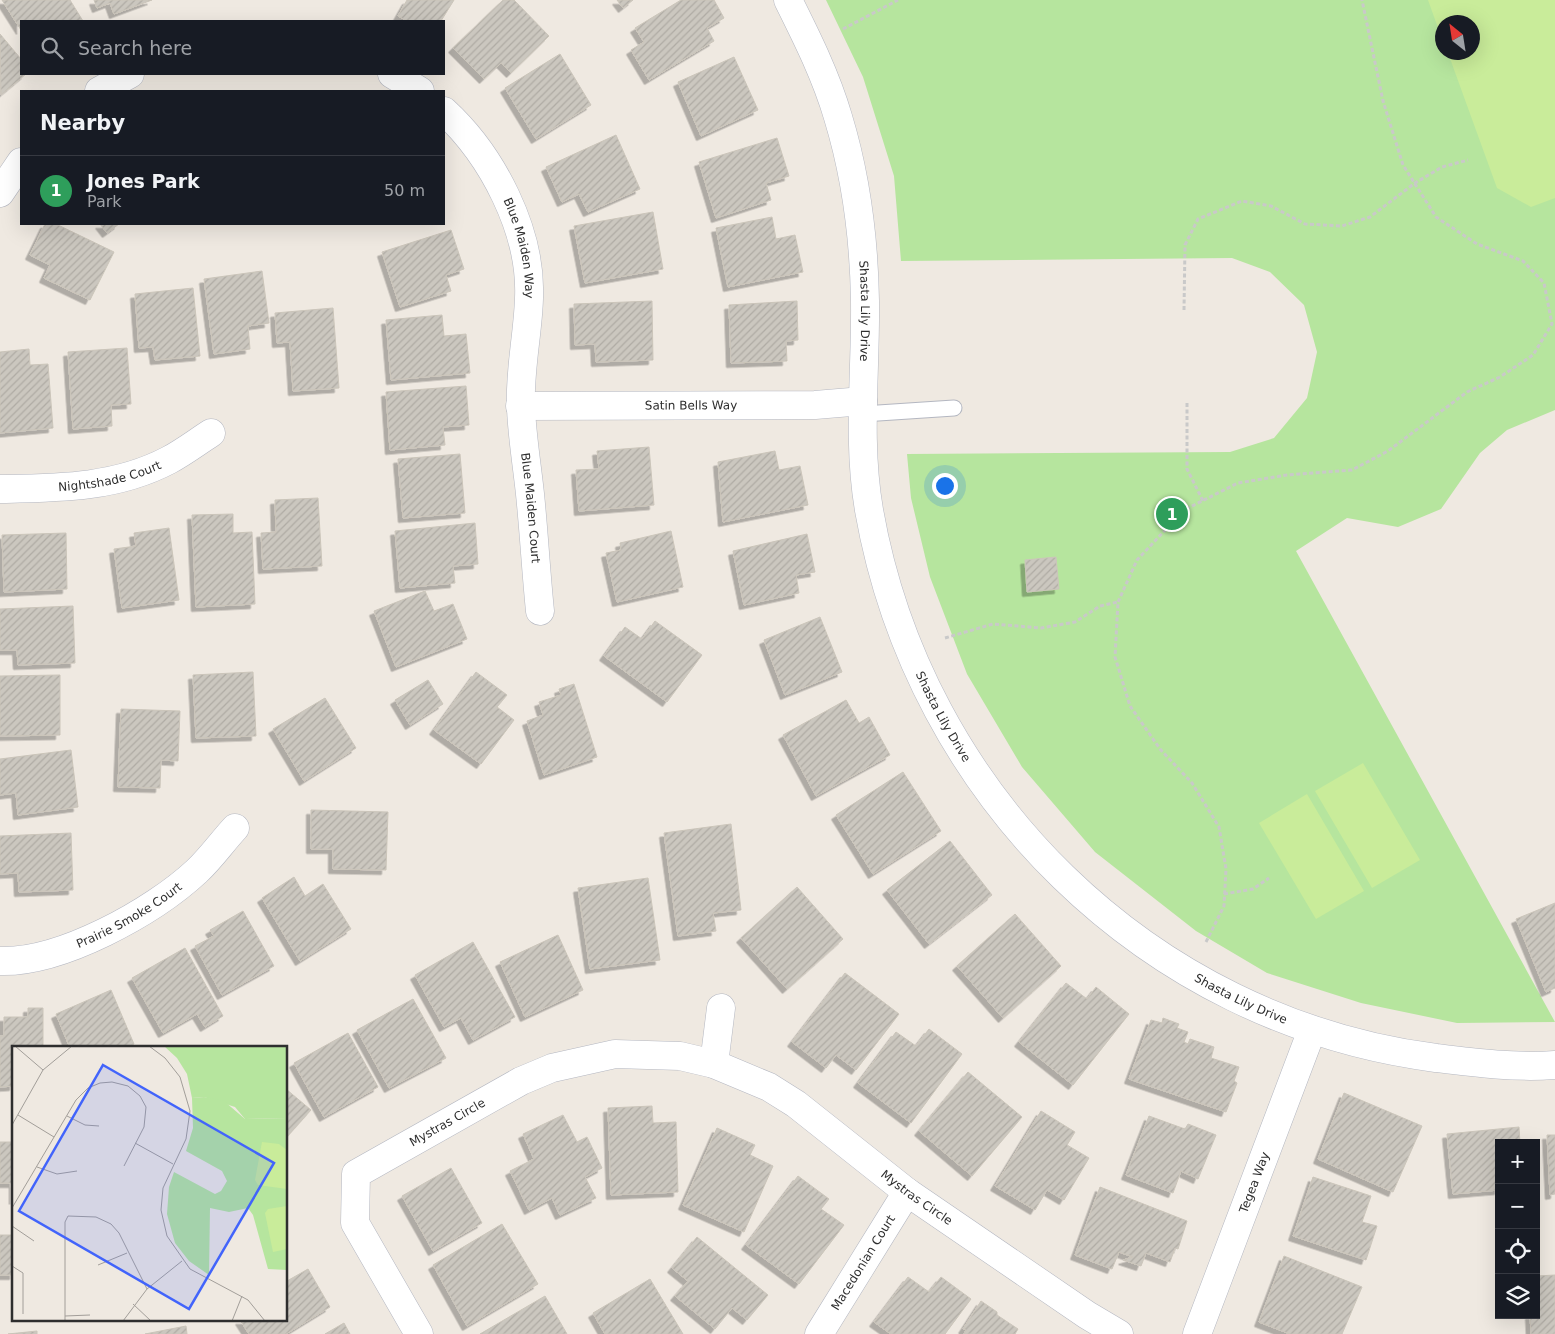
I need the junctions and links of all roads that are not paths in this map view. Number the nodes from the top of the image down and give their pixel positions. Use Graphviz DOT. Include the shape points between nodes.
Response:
graph roads {
  1 [pos="788,0"];
  2 [pos="128,75"];
  3 [pos="394,75"];
  4 [pos="102,90"];
  5 [pos="418,90"];
  6 [pos="445,112"];
  7 [pos="20,163"];
  8 [pos="0,193"];
  9 [pos="520,406"];
  10 [pos="863,407"];
  11 [pos="954,408"];
  12 [pos="211,433"];
  13 [pos="0,489"];
  14 [pos="540,611"];
  15 [pos="234,828"];
  16 [pos="0,961"];
  17 [pos="721,1008"];
  18 [pos="1312,1030"];
  19 [pos="714,1064"];
  20 [pos="1555,1065"];
  21 [pos="907,1192"];
  22 [pos="419,1334"];
  23 [pos="819,1334"];
  24 [pos="1119,1334"];
  25 [pos="1197,1334"];
  1 -- 10 [label="street, Shasta Lily Drive" via="816,56 838,116 853,178 862,240 865,303"];
  2 -- 4 [label="street"];
  3 -- 5 [label="street"];
  6 -- 9 [label="street, Blue Maiden Way" via="476,146 494,173 519,233 530,296"];
  7 -- 8 [label="street"];
  9 -- 10 [label="street, Satin Bells Way"];
  9 -- 14 [label="street, Blue Maiden Court"];
  10 -- 11 [label="lane"];
  10 -- 18 [label="street, Shasta Lily Drive" via="869,508 894,608 934,705 969,764 1010,821 1059,874 1104,914 1168,961 1260,1009"];
  12 -- 13 [label="street, Nightshade Court" via="169,460 108,482 76,487"];
  15 -- 16 [label="street, Prairie Smoke Court" via="198,870 174,891 108,931 57,951 10,962"];
  17 -- 19 [label="street"];
  18 -- 20 [label="street, Shasta Lily Drive" via="1404,1053 1525,1067"];
  18 -- 25 [label="street, Tegea Way"];
  19 -- 21 [label="street, Mystras Circle" via="769,1087 796,1104"];
  19 -- 22 [label="street, Mystras Circle" via="680,1056 615,1054 552,1068 356,1174 355,1223"];
  21 -- 23 [label="street, Macedonian Court"];
  21 -- 24 [label="street, Mystras Circle" via="1086,1315"];
}
